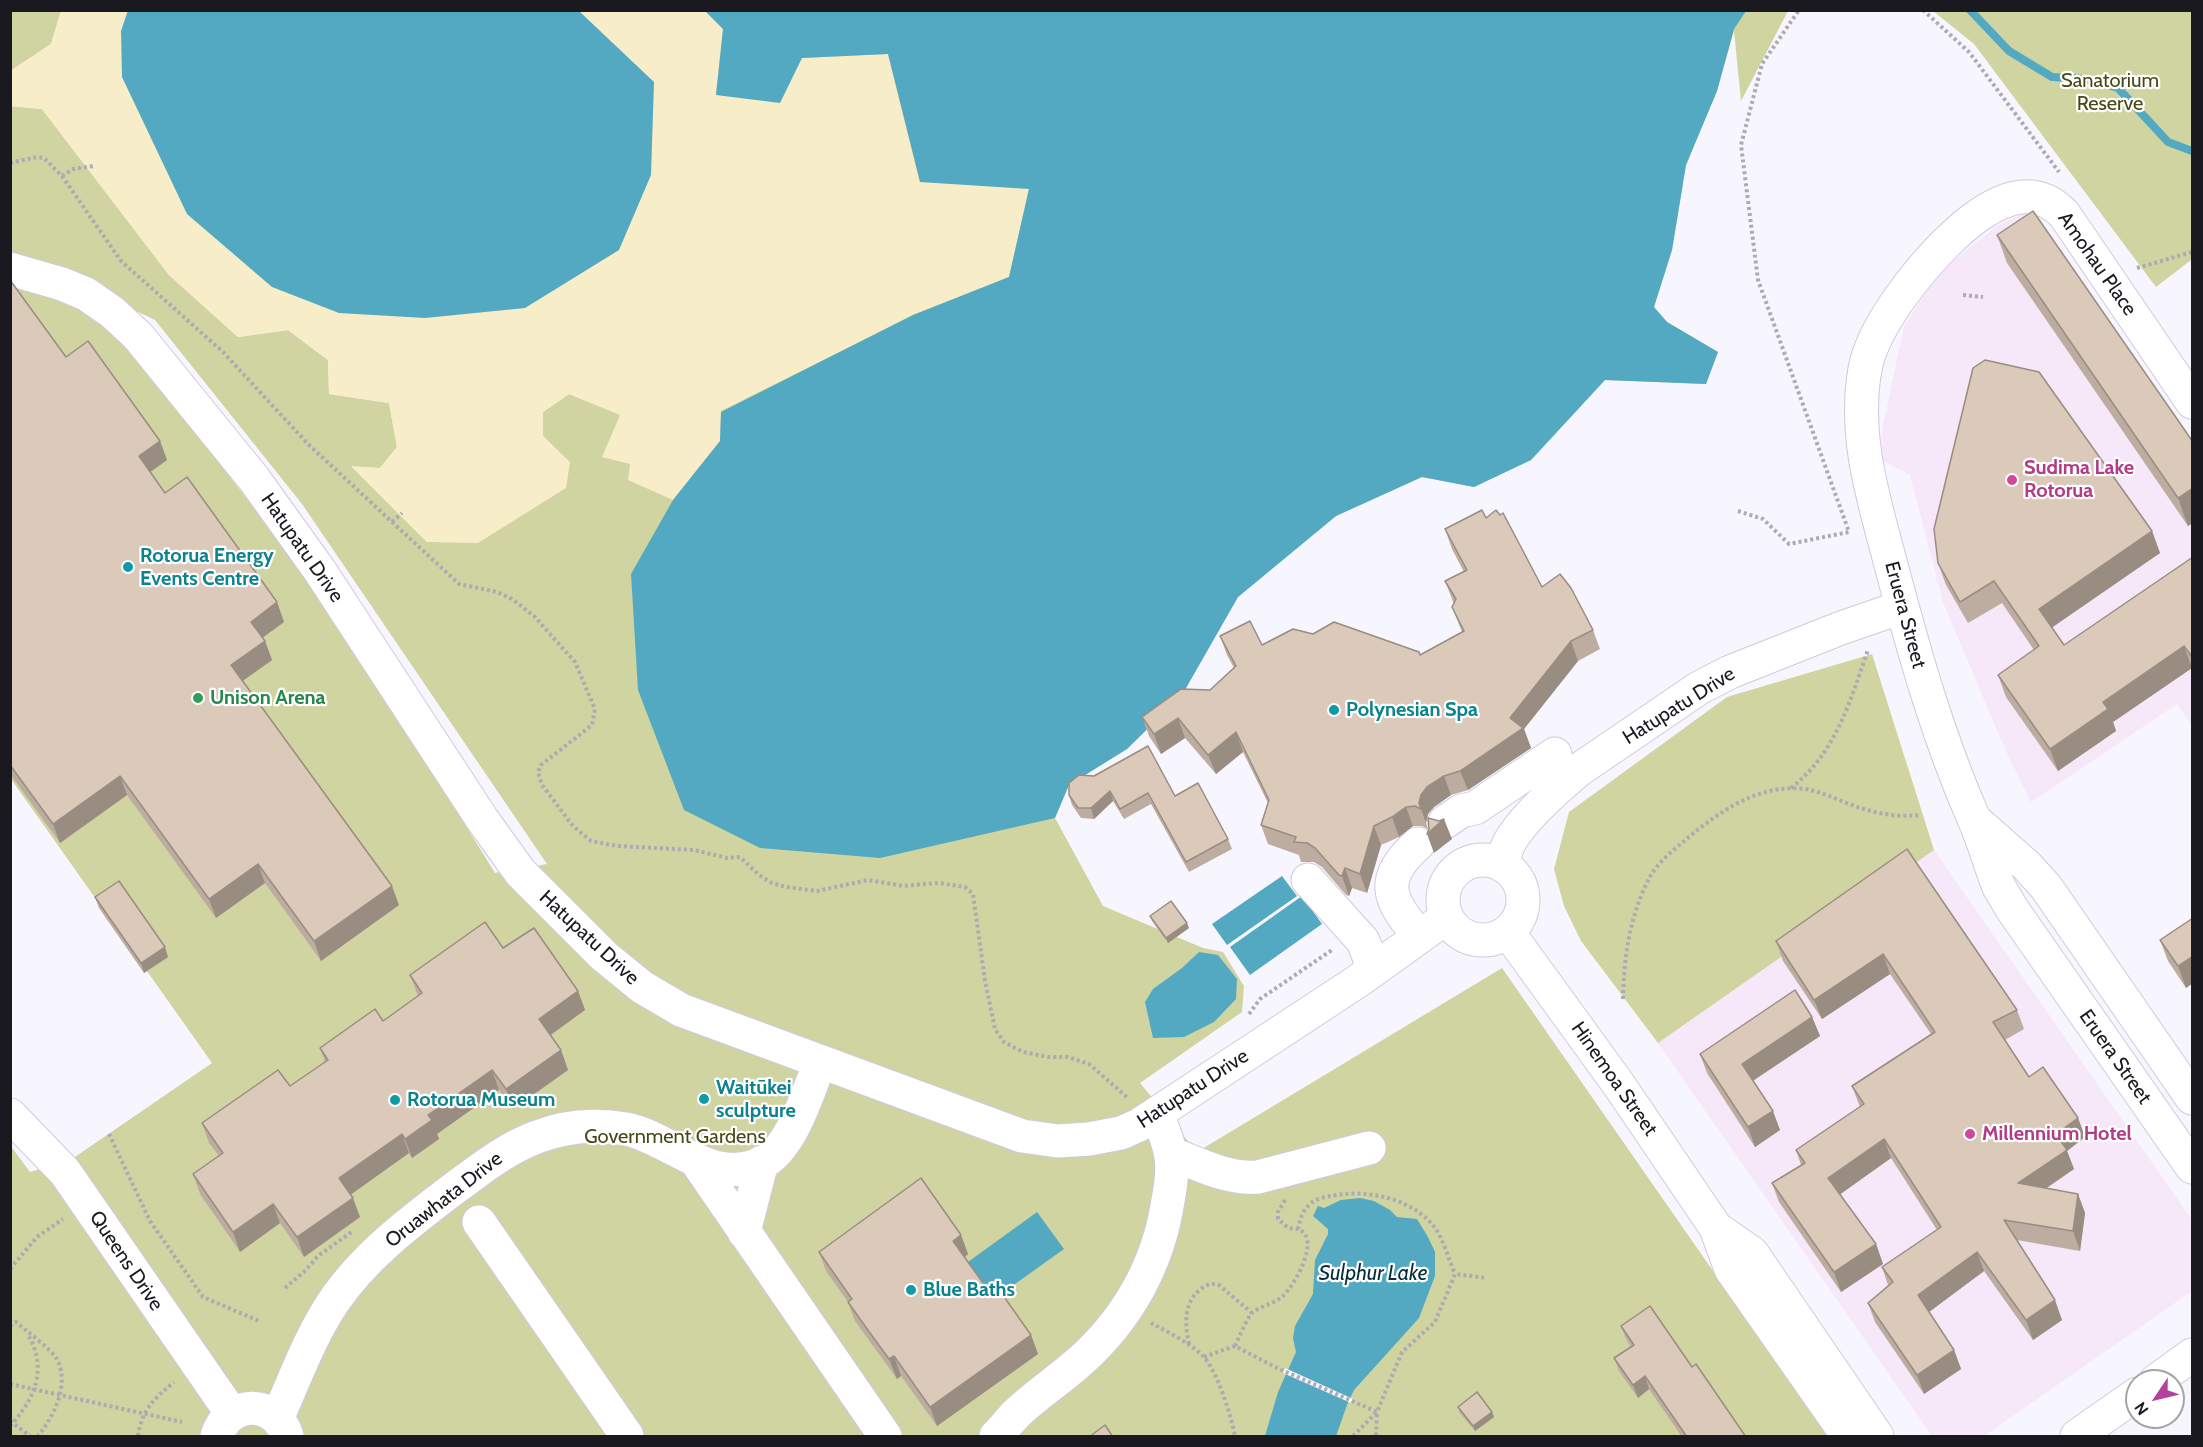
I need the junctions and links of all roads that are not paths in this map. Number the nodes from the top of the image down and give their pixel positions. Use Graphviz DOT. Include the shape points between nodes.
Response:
graph roads {
  1 [pos="10,269"];
  2 [pos="2193,402"];
  3 [pos="1861,403"];
  4 [pos="1902,607"];
  5 [pos="1555,754"];
  6 [pos="1488,800"];
  7 [pos="1975,820"];
  8 [pos="1445,822"];
  9 [pos="1418,844"];
  10 [pos="1505,855"];
  11 [pos="1308,879"];
  12 [pos="1447,916"];
  13 [pos="1508,932"];
  14 [pos="1420,936"];
  15 [pos="2103,967"];
  16 [pos="1374,969"];
  17 [pos="2070,992"];
  18 [pos="820,1062"];
  19 [pos="2192,1097"];
  20 [pos="10,1115"];
  21 [pos="1157,1115"];
  22 [pos="2158,1118"];
  23 [pos="1369,1148"];
  24 [pos="1172,1154"];
  25 [pos="696,1161"];
  26 [pos="762,1162"];
  27 [pos="2193,1167"];
  28 [pos="479,1222"];
  29 [pos="744,1232"];
  30 [pos="2193,1356"];
  31 [pos="2174,1369"];
  32 [pos="2125,1403"];
  33 [pos="1849,1423"];
  34 [pos="224,1425"];
  35 [pos="282,1428"];
  36 [pos="627,1437"];
  37 [pos="885,1437"];
  38 [pos="996,1437"];
  39 [pos="1877,1437"];
  40 [pos="2077,1437"];
  1 -- 18 [label="street, Hatupatu Drive" via="86,294 138,336 247,470 307,553 514,863 573,926 642,987 681,1010"];
  2 -- 3 [label="street, Amohau Place" via="2064,214 2044,199 2032,197 2008,200 1979,215 1932,259 1898,301 1874,342 1865,367"];
  3 -- 4 [label="street, Eruera Street" via="1866,469"];
  4 -- 7 [label="street, Eruera Street" via="1930,706"];
  4 -- 10 [label="street, Hatupatu Drive" via="1778,652 1699,688 1580,769 1547,798"];
  5 -- 6 [label="street"];
  6 -- 8 [label="street"];
  6 -- 10 [label="street" via="1486,811 1494,818"];
  7 -- 15 [label="street, Eruera Street" via="2046,887"];
  7 -- 17 [label="street, Eruera Street" via="1999,887"];
  9 -- 14 [label="street" via="1400,863 1392,890 1396,908"];
  10 -- 12 [label="street" via="1471,862 1450,878 1443,904"];
  10 -- 13 [label="street" via="1522,889 1523,901 1516,924"];
  11 -- 16 [label="street" via="1363,941"];
  12 -- 13 [label="street" via="1458,930 1474,939 1497,938"];
  12 -- 14 [label="street, Hatupatu Drive"];
  13 -- 33 [label="street, Hinemoa Street" via="1716,1228 1731,1269"];
  14 -- 16 [label="street, Hatupatu Drive"];
  15 -- 17 [label="street"];
  15 -- 19 [label="street, Eruera Street"];
  16 -- 21 [label="street, Hatupatu Drive"];
  17 -- 22 [label="street, Eruera Street"];
  18 -- 21 [label="street, Hatupatu Drive" via="1040,1140 1105,1137"];
  18 -- 26 [label="street" via="788,1135 772,1156"];
  19 -- 22 [label="street"];
  20 -- 34 [label="street, Queens Drive" via="65,1172"];
  21 -- 24 [label="street"];
  22 -- 27 [label="street, Eruera Street"];
  23 -- 24 [label="street" via="1258,1177 1236,1177"];
  24 -- 38 [label="street" via="1171,1186 1161,1235 1147,1275 1127,1310 1092,1350 1016,1414"];
  25 -- 26 [label="street, Oruawhata Drive" via="724,1168 750,1167"];
  25 -- 29 [label="street, Oruawhata Drive"];
  25 -- 35 [label="street, Oruawhata Drive" via="645,1134 603,1126 578,1127 537,1137 492,1160 423,1211 376,1252 345,1286 318,1327"];
  26 -- 29 [label="street"];
  28 -- 36 [label="street"];
  29 -- 37 [label="street, Oruawhata Drive"];
  30 -- 31 [label="street"];
  32 -- 40 [label="street"];
  33 -- 39 [label="street, Hinemoa Street"];
  34 -- 35 [label="street" via="243,1409 256,1408 267,1412"];
}
